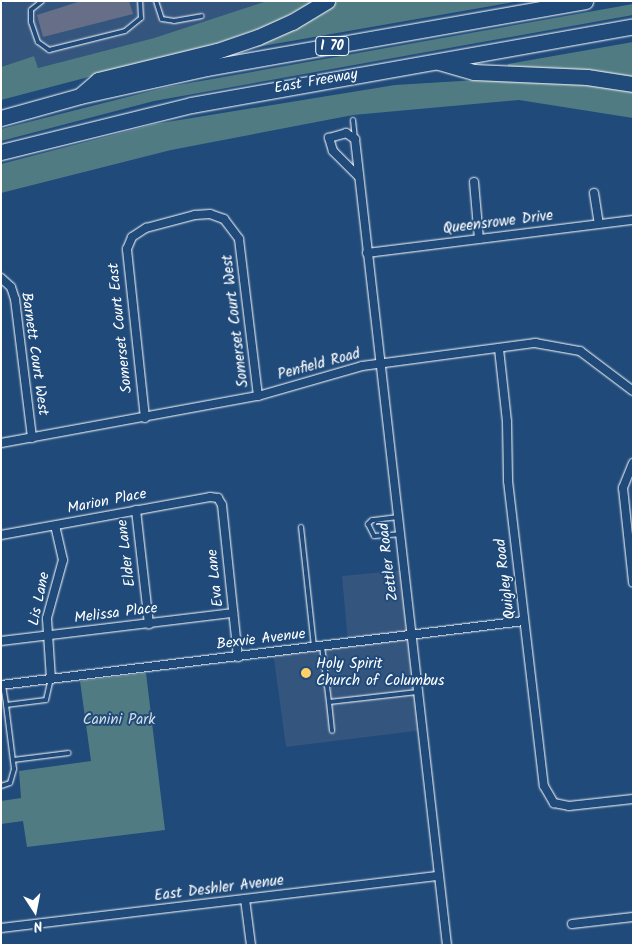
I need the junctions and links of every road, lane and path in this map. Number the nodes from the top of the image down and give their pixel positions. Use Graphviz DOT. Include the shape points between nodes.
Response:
graph roads {
  1 [pos="42,1"];
  2 [pos="140,1"];
  3 [pos="156,1"];
  4 [pos="327,1"];
  5 [pos="585,1"];
  6 [pos="202,16"];
  7 [pos="633,26"];
  8 [pos="435,60"];
  9 [pos="633,84"];
  10 [pos="80,96"];
  11 [pos="1,118"];
  12 [pos="353,120"];
  13 [pos="354,139"];
  14 [pos="1,152"];
  15 [pos="359,177"];
  16 [pos="474,182"];
  17 [pos="594,193"];
  18 [pos="633,220"];
  19 [pos="598,224"];
  20 [pos="132,237"];
  21 [pos="479,240"];
  22 [pos="367,253"];
  23 [pos="2,278"];
  24 [pos="499,349"];
  25 [pos="380,364"];
  26 [pos="633,391"];
  27 [pos="258,396"];
  28 [pos="145,418"];
  29 [pos="32,438"];
  30 [pos="1,443"];
  31 [pos="633,462"];
  32 [pos="218,498"];
  33 [pos="136,510"];
  34 [pos="398,517"];
  35 [pos="55,526"];
  36 [pos="301,527"];
  37 [pos="400,534"];
  38 [pos="1,535"];
  39 [pos="633,582"];
  40 [pos="234,613"];
  41 [pos="524,621"];
  42 [pos="149,624"];
  43 [pos="411,635"];
  44 [pos="46,636"];
  45 [pos="1,641"];
  46 [pos="318,646"];
  47 [pos="238,656"];
  48 [pos="51,679"];
  49 [pos="2,685"];
  50 [pos="417,692"];
  51 [pos="329,702"];
  52 [pos="6,706"];
  53 [pos="332,731"];
  54 [pos="69,754"];
  55 [pos="13,760"];
  56 [pos="1,786"];
  57 [pos="633,799"];
  58 [pos="439,876"];
  59 [pos="245,899"];
  60 [pos="633,917"];
  61 [pos="572,924"];
  62 [pos="1,928"];
  63 [pos="251,945"];
  64 [pos="447,945"];
  1 -- 2 [label="lane" via="31,10 32,22 38,42 49,50 125,31 141,18"];
  3 -- 6 [label="lane" via="162,18 174,21"];
  4 -- 10 [label="highway" via="267,33 218,51 98,80"];
  5 -- 10 [label="highway, I 70" via="206,68"];
  7 -- 8 [label="highway, East Freeway / I 70"];
  8 -- 9 [label="highway" via="474,72 587,77"];
  8 -- 14 [label="highway, East Freeway / I 70" via="145,115"];
  10 -- 11 [label="highway, I 70"];
  12 -- 13 [label="lane"];
  13 -- 15 [label="street, Zettler Road"];
  13 -- 15 [label="street" via="346,133 337,133 329,138 329,144"];
  15 -- 22 [label="street, Zettler Road"];
  16 -- 21 [label="street"];
  17 -- 19 [label="street"];
  18 -- 19 [label="street, Queensrowe Drive"];
  19 -- 21 [label="street, Queensrowe Drive"];
  20 -- 27 [label="street, Somerset Court West" via="146,228 195,214 210,214 224,219 236,231 241,247"];
  20 -- 28 [label="street, Somerset Court East" via="126,258"];
  21 -- 22 [label="street, Queensrowe Drive"];
  22 -- 25 [label="street, Zettler Road"];
  23 -- 29 [label="street, Barnett Court West" via="15,299"];
  24 -- 25 [label="street, Penfield Road"];
  24 -- 26 [label="street, Penfield Road" via="535,343 580,351"];
  24 -- 41 [label="street, Quigley Road" via="507,422 508,481"];
  25 -- 27 [label="street, Penfield Road"];
  25 -- 34 [label="street, Zettler Road"];
  27 -- 28 [label="street, Penfield Road"];
  28 -- 29 [label="street, Penfield Road"];
  29 -- 30 [label="street, Penfield Road"];
  31 -- 39 [label="street" via="623,488"];
  32 -- 33 [label="street, Marion Place"];
  32 -- 40 [label="street, Eva Lane" via="222,505"];
  33 -- 35 [label="street, Marion Place"];
  33 -- 42 [label="street, Elder Lane"];
  34 -- 37 [label="street, Zettler Road"];
  34 -- 37 [label="lane" via="372,520 368,524 374,536"];
  35 -- 38 [label="street, Marion Place"];
  35 -- 44 [label="street, Lis Lane" via="62,560 47,618"];
  36 -- 46 [label="lane"];
  37 -- 43 [label="street, Zettler Road"];
  40 -- 42 [label="street, Melissa Place"];
  40 -- 47 [label="street, Eva Lane"];
  41 -- 43 [label="street, Bexvie Avenue"];
  41 -- 57 [label="street, Quigley Road" via="544,786 554,803 569,806"];
  42 -- 44 [label="street, Melissa Place"];
  43 -- 46 [label="street, Bexvie Avenue"];
  43 -- 50 [label="street, Zettler Road"];
  44 -- 45 [label="street, Melissa Place"];
  44 -- 48 [label="street, Lis Lane"];
  46 -- 47 [label="street, Bexvie Avenue"];
  46 -- 51 [label="lane"];
  47 -- 48 [label="street, Bexvie Avenue"];
  48 -- 49 [label="street, Bexvie Avenue"];
  48 -- 52 [label="lane" via="46,700"];
  49 -- 52 [label="lane"];
  50 -- 51 [label="lane"];
  50 -- 58 [label="street, Zettler Road"];
  51 -- 53 [label="lane"];
  52 -- 55 [label="lane"];
  54 -- 55 [label="lane"];
  55 -- 56 [label="lane" via="13,778"];
  58 -- 59 [label="street, East Deshler Avenue"];
  58 -- 64 [label="street, Zettler Road"];
  59 -- 62 [label="street, East Deshler Avenue"];
  59 -- 63 [label="street"];
  60 -- 61 [label="street"];
}
